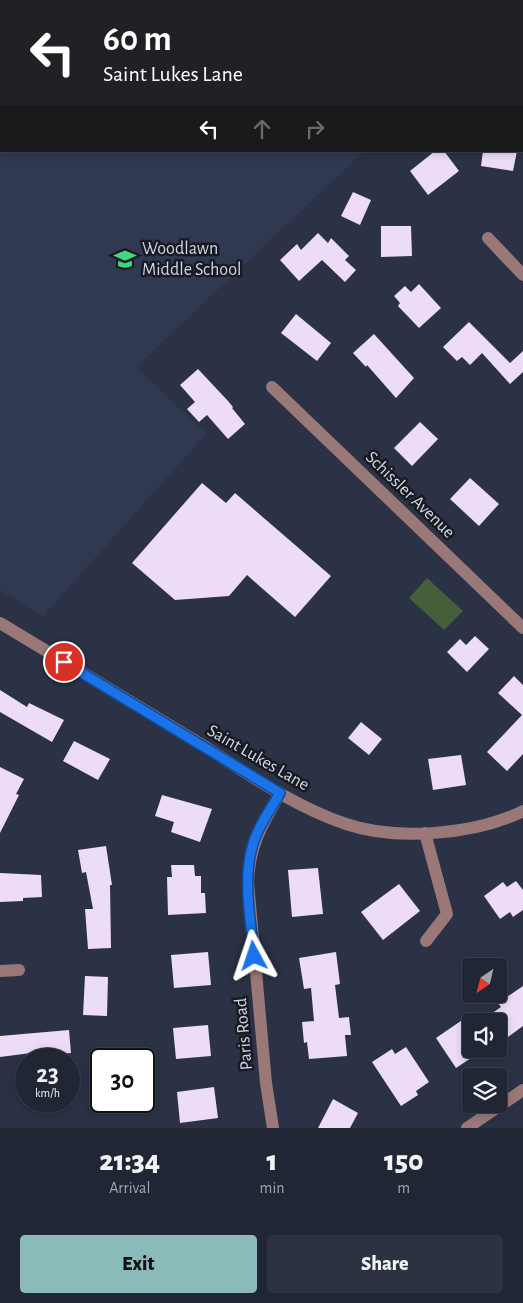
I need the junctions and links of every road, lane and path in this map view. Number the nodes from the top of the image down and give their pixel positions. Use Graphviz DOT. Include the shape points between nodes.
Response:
graph roads {
  1 [pos="488,238"];
  2 [pos="523,275"];
  3 [pos="272,387"];
  4 [pos="0,623"];
  5 [pos="523,628"];
  6 [pos="280,793"];
  7 [pos="523,811"];
  8 [pos="425,833"];
  9 [pos="426,941"];
  10 [pos="19,970"];
  11 [pos="0,971"];
  12 [pos="523,1090"];
  13 [pos="481,1124"];
  14 [pos="273,1128"];
  15 [pos="467,1128"];
  1 -- 2 [label="street"];
  3 -- 5 [label="street, Schissler Avenue"];
  4 -- 6 [label="street, Saint Lukes Lane"];
  6 -- 8 [label="street, Saint Lukes Lane" via="347,824 386,832"];
  6 -- 14 [label="street, Paris Road" via="253,843 248,863 266,1083"];
  7 -- 8 [label="street, Saint Lukes Lane" via="474,827"];
  8 -- 9 [label="street" via="447,914"];
  10 -- 11 [label="street"];
  12 -- 13 [label="street"];
  13 -- 15 [label="street"];
}
